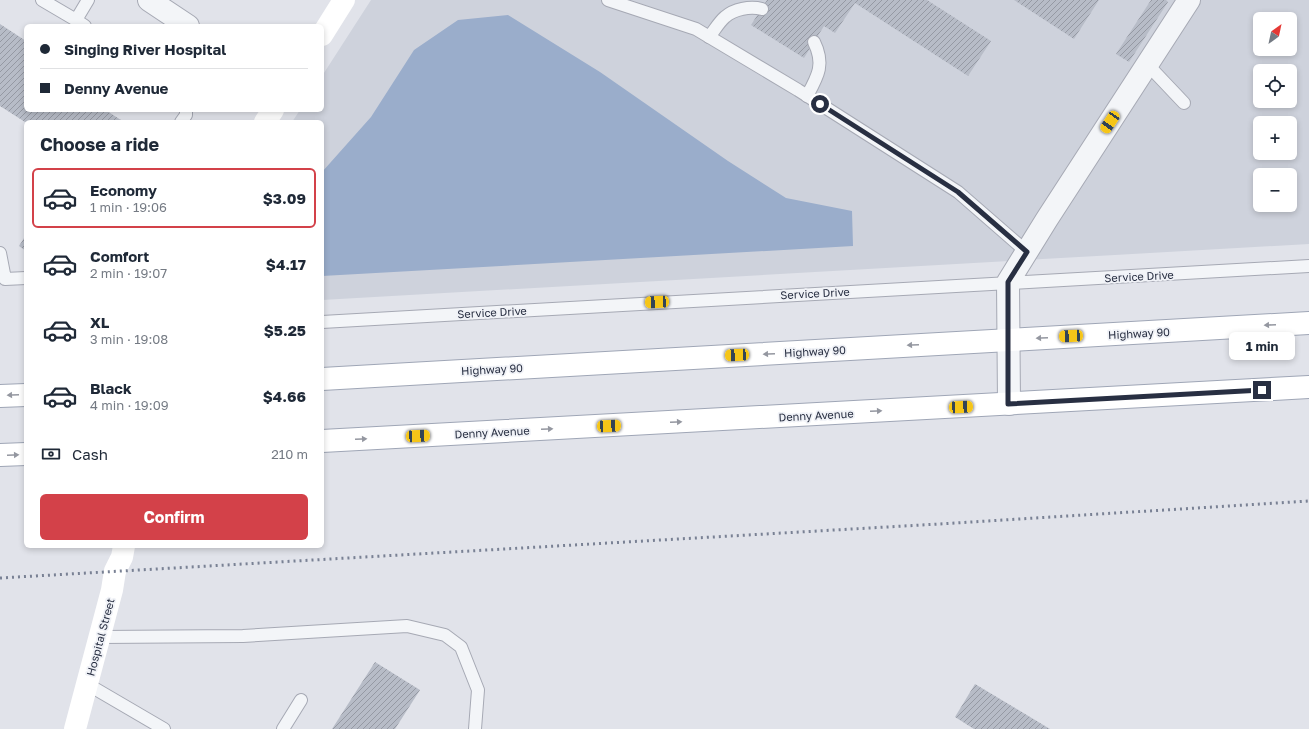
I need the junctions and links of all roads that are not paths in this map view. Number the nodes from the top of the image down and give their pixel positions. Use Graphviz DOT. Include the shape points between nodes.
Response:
graph roads {
  1 [pos="42,0"];
  2 [pos="88,0"];
  3 [pos="149,0"];
  4 [pos="344,0"];
  5 [pos="608,0"];
  6 [pos="1189,0"];
  7 [pos="762,9"];
  8 [pos="80,23"];
  9 [pos="185,24"];
  10 [pos="324,32"];
  11 [pos="709,37"];
  12 [pos="814,42"];
  13 [pos="1148,65"];
  14 [pos="807,96"];
  15 [pos="1184,103"];
  16 [pos="1027,252"];
  17 [pos="0,253"];
  18 [pos="1309,266"];
  19 [pos="24,278"];
  20 [pos="2,280"];
  21 [pos="1008,282"];
  22 [pos="324,322"];
  23 [pos="1309,323"];
  24 [pos="1008,340"];
  25 [pos="324,379"];
  26 [pos="1309,387"];
  27 [pos="24,395"];
  28 [pos="0,396"];
  29 [pos="1008,404"];
  30 [pos="324,441"];
  31 [pos="24,454"];
  32 [pos="0,455"];
  33 [pos="124,548"];
  34 [pos="100,637"];
  35 [pos="87,684"];
  36 [pos="301,700"];
  37 [pos="75,729"];
  38 [pos="164,729"];
  39 [pos="283,729"];
  40 [pos="475,729"];
  1 -- 8 [label="lane"];
  2 -- 8 [label="lane"];
  3 -- 9 [label="street"];
  4 -- 10 [label="main road"];
  5 -- 11 [label="lane" via="696,29"];
  6 -- 13 [label="street"];
  7 -- 11 [label="lane" via="749,8 733,12 725,17"];
  11 -- 14 [label="lane"];
  12 -- 14 [label="lane" via="818,50 819,72"];
  13 -- 15 [label="lane"];
  13 -- 16 [label="street"];
  14 -- 16 [label="lane" via="958,192"];
  16 -- 21 [label="street"];
  17 -- 20 [label="lane"];
  18 -- 21 [label="lane, Service Drive"];
  19 -- 20 [label="lane"];
  21 -- 22 [label="lane, Service Drive"];
  21 -- 24 [label="street"];
  23 -- 24 [label="main road, Highway 90, one-way"];
  24 -- 25 [label="main road, Highway 90, one-way"];
  24 -- 29 [label="street"];
  26 -- 29 [label="main road, Denny Avenue"];
  27 -- 28 [label="main road, one-way"];
  30 -- 29 [label="main road, Denny Avenue, one-way"];
  32 -- 31 [label="main road, one-way"];
  33 -- 34 [label="main road, Hospital Street" via="115,571"];
  34 -- 35 [label="main road, Hospital Street"];
  34 -- 40 [label="lane" via="243,636 407,626 445,635 461,647 478,690"];
  35 -- 37 [label="main road, Hospital Street"];
  35 -- 38 [label="lane"];
  36 -- 39 [label="lane"];
}
